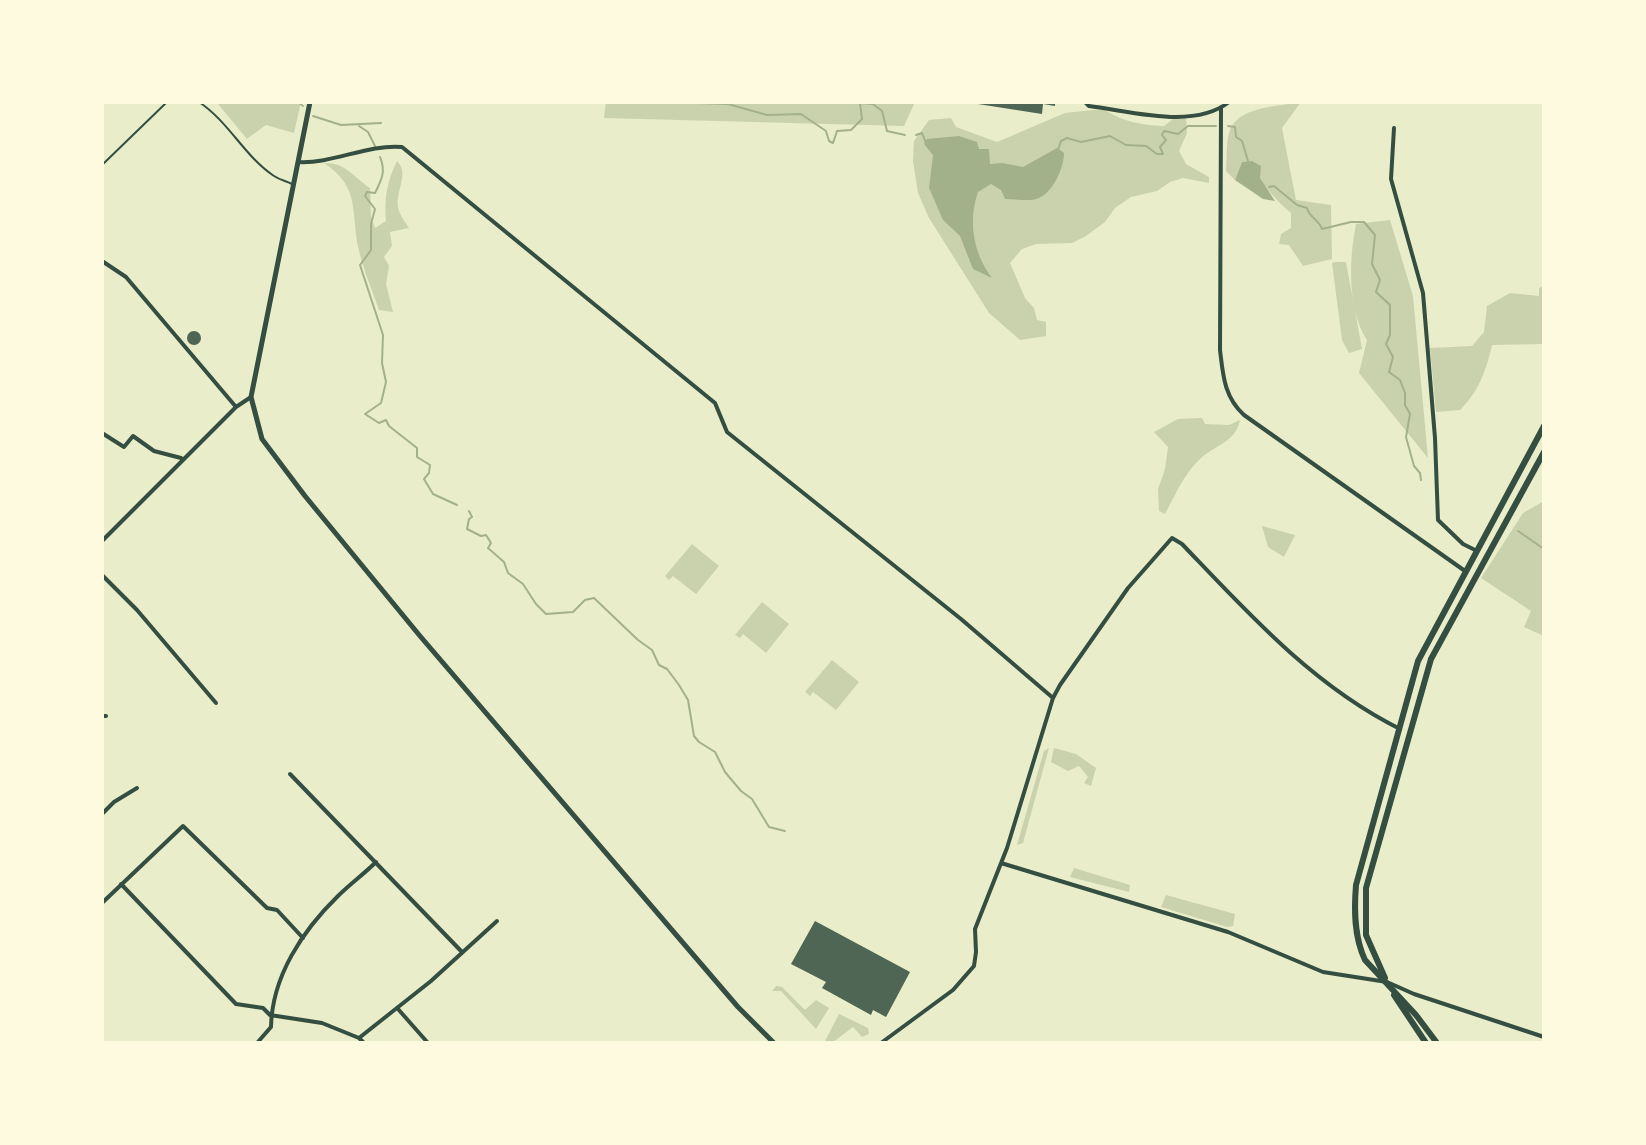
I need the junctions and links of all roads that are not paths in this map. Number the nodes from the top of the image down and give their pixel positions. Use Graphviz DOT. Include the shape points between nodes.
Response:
graph roads {
  1 [pos="167,102"];
  2 [pos="199,102"];
  3 [pos="310,102"];
  4 [pos="1085,102"];
  5 [pos="1229,102"];
  6 [pos="1221,108"];
  7 [pos="1394,128"];
  8 [pos="298,162"];
  9 [pos="102,165"];
  10 [pos="293,185"];
  11 [pos="102,261"];
  12 [pos="251,397"];
  13 [pos="236,407"];
  14 [pos="1544,426"];
  15 [pos="102,433"];
  16 [pos="1544,452"];
  17 [pos="182,459"];
  18 [pos="102,541"];
  19 [pos="1477,551"];
  20 [pos="1465,571"];
  21 [pos="102,575"];
  22 [pos="1053,698"];
  23 [pos="216,703"];
  24 [pos="1400,729"];
  25 [pos="290,774"];
  26 [pos="137,788"];
  27 [pos="102,814"];
  28 [pos="376,862"];
  29 [pos="1001,863"];
  30 [pos="121,884"];
  31 [pos="102,903"];
  32 [pos="497,921"];
  33 [pos="303,938"];
  34 [pos="462,952"];
  35 [pos="1387,982"];
  36 [pos="397,1008"];
  37 [pos="270,1015"];
  38 [pos="1544,1037"];
  39 [pos="359,1038"];
  40 [pos="257,1043"];
  41 [pos="364,1043"];
  42 [pos="428,1043"];
  43 [pos="774,1043"];
  44 [pos="881,1043"];
  45 [pos="1426,1043"];
  46 [pos="1437,1043"];
  1 -- 9 [label="lane"];
  2 -- 10 [label="lane" via="267,171"];
  3 -- 8 [label="street"];
  4 -- 6 [label="street" via="1179,117"];
  5 -- 6 [label="street"];
  6 -- 20 [label="street" via="1220,350 1225,388 1234,407"];
  7 -- 19 [label="street" via="1391,179 1423,293 1438,520"];
  8 -- 10 [label="street"];
  8 -- 22 [label="street" via="402,147 715,403 727,432"];
  10 -- 12 [label="street"];
  11 -- 13 [label="street" via="126,277"];
  12 -- 13 [label="street"];
  12 -- 43 [label="street" via="262,439 332,530"];
  13 -- 17 [label="street"];
  14 -- 19 [label="main road"];
  15 -- 17 [label="street" via="124,447 133,436 154,451"];
  16 -- 35 [label="main road" via="1431,659 1366,888 1366,935"];
  17 -- 18 [label="street"];
  19 -- 20 [label="main road"];
  20 -- 24 [label="main road" via="1418,661"];
  21 -- 23 [label="street"];
  22 -- 24 [label="street" via="1128,588 1172,538 1268,634 1348,700"];
  22 -- 29 [label="street"];
  24 -- 35 [label="main road" via="1355,899 1360,950"];
  25 -- 28 [label="street"];
  26 -- 27 [label="street"];
  28 -- 33 [label="street" via="325,909"];
  28 -- 34 [label="street"];
  29 -- 35 [label="street" via="1228,932 1323,972"];
  29 -- 44 [label="street" via="975,929 974,966 953,990"];
  30 -- 31 [label="street"];
  30 -- 33 [label="street" via="183,826"];
  30 -- 37 [label="street" via="236,1004 263,1008"];
  32 -- 34 [label="street"];
  33 -- 37 [label="street" via="282,972"];
  34 -- 36 [label="street"];
  35 -- 38 [label="street"];
  35 -- 45 [label="main road"];
  35 -- 46 [label="main road"];
  36 -- 39 [label="street"];
  36 -- 42 [label="street"];
  37 -- 39 [label="street" via="322,1023"];
  37 -- 40 [label="street" via="271,1027"];
  39 -- 41 [label="street"];
}
